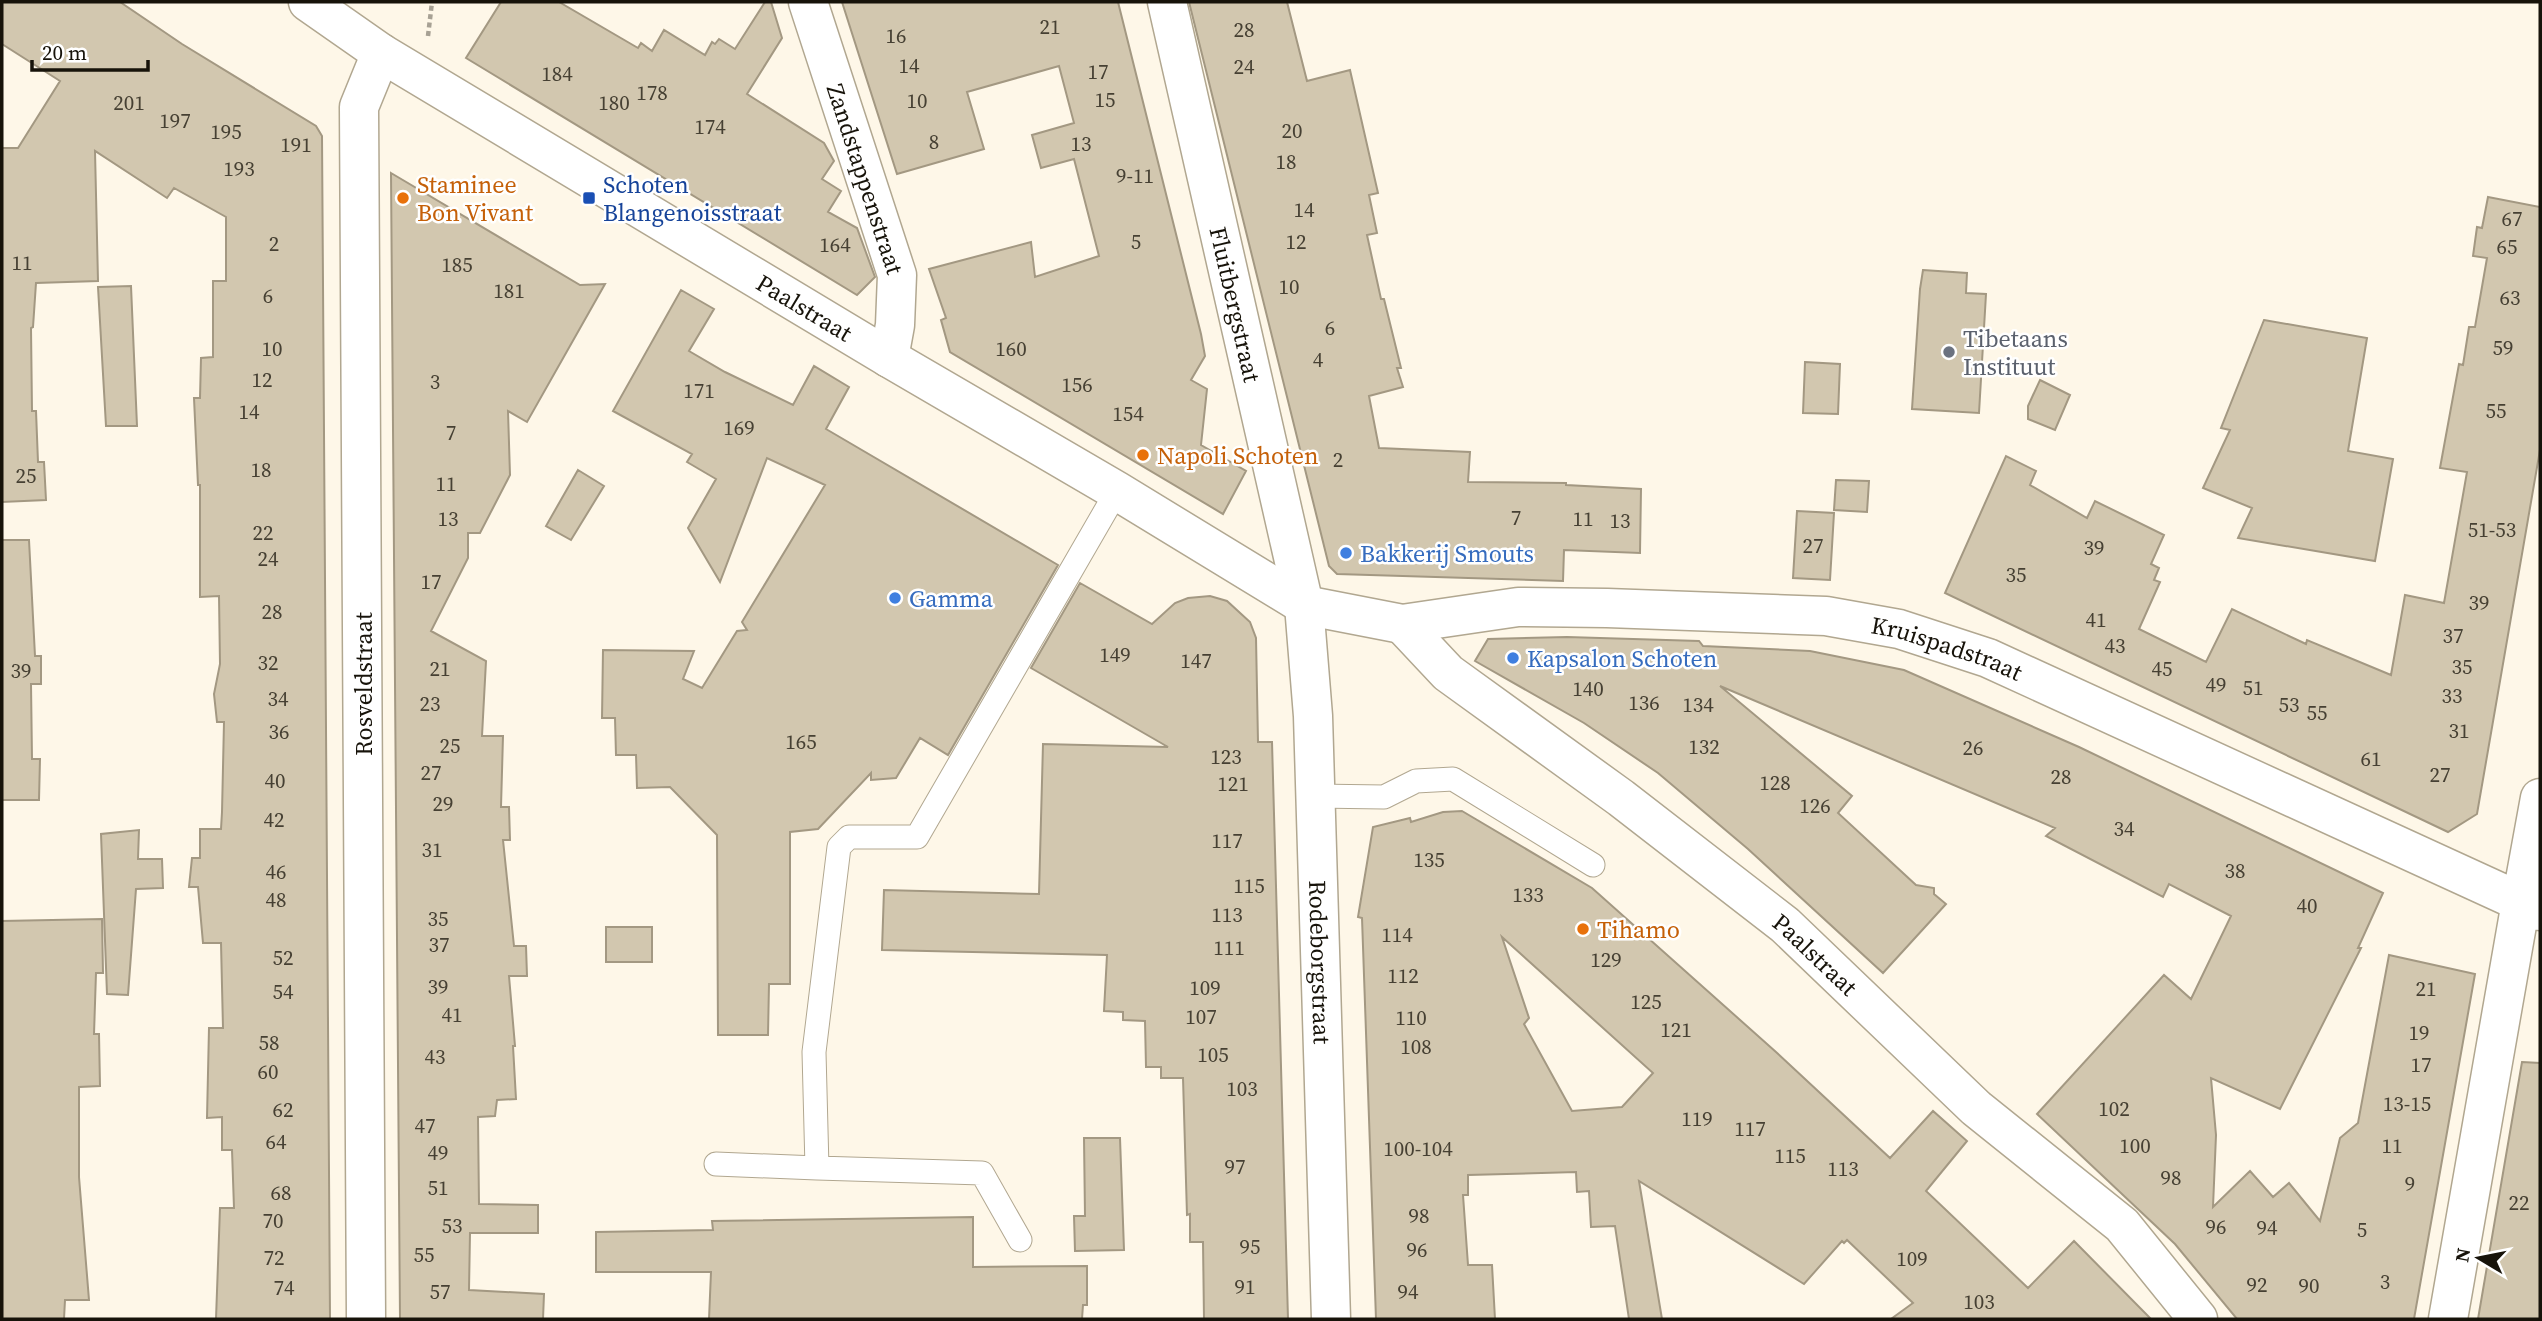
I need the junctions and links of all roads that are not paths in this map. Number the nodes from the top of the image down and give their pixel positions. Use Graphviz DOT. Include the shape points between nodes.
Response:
graph roads {
  1 [pos="308,2"];
  2 [pos="807,2"];
  3 [pos="1167,2"];
  4 [pos="381,52"];
  5 [pos="889,358"];
  6 [pos="1117,491"];
  7 [pos="1304,605"];
  8 [pos="1402,624"];
  9 [pos="1315,796"];
  10 [pos="2540,798"];
  11 [pos="1592,865"];
  12 [pos="2531,906"];
  13 [pos="716,1164"];
  14 [pos="817,1168"];
  15 [pos="1020,1240"];
  16 [pos="366,1319"];
  17 [pos="1331,1319"];
  18 [pos="2198,1319"];
  19 [pos="2448,1319"];
  1 -- 4 [label="street, Paalstraat"];
  2 -- 5 [label="street, Zandstappenstraat" via="897,275"];
  3 -- 7 [label="street, Fluitbergstraat"];
  4 -- 5 [label="street, Paalstraat"];
  4 -- 16 [label="street, Rosveldstraat" via="359,107"];
  5 -- 6 [label="street, Paalstraat"];
  6 -- 7 [label="street, Paalstraat"];
  6 -- 14 [label="lane" via="917,837 849,837 839,846 814,1052"];
  7 -- 8 [label="street, Kruispadstraat"];
  7 -- 9 [label="street, Rodeborgstraat"];
  8 -- 12 [label="street, Kruispadstraat" via="1518,607 1826,616 1899,628 1988,658"];
  8 -- 18 [label="street, Paalstraat" via="1448,673 1785,925 1976,1108 2122,1225"];
  9 -- 11 [label="lane" via="1384,797 1416,781 1453,779"];
  9 -- 17 [label="street, Rodeborgstraat"];
  10 -- 12 [label="street"];
  12 -- 19 [label="street"];
  13 -- 14 [label="lane"];
  14 -- 15 [label="lane" via="982,1173"];
}
